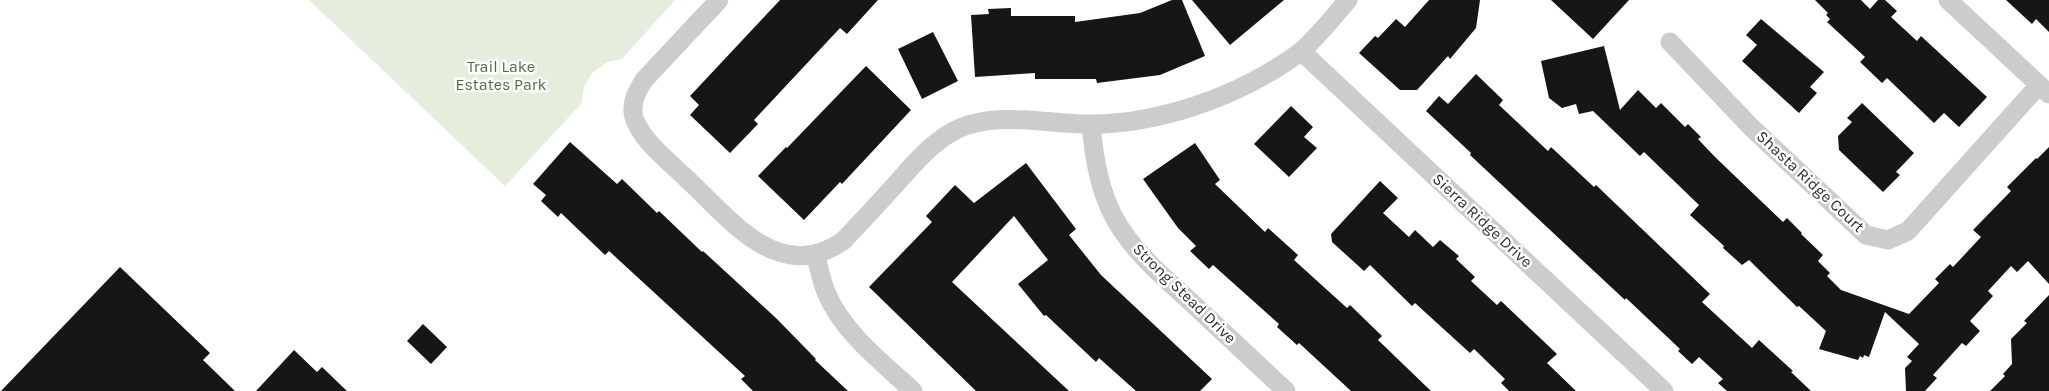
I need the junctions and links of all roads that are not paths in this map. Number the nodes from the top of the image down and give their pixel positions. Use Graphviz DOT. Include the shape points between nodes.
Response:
graph roads {
  1 [pos="719,0"];
  2 [pos="1348,0"];
  3 [pos="1948,0"];
  4 [pos="1670,42"];
  5 [pos="1301,51"];
  6 [pos="2044,89"];
  7 [pos="1091,124"];
  8 [pos="815,254"];
  9 [pos="913,391"];
  10 [pos="1286,391"];
  11 [pos="1664,391"];
  1 -- 8 [label="street" via="644,80 635,95 633,112 642,133 655,148 762,246 797,256"];
  2 -- 5 [label="street"];
  3 -- 6 [label="street"];
  4 -- 6 [label="street, Shasta Ridge Court" via="1751,127 1866,235 1888,240 1908,231"];
  5 -- 7 [label="street" via="1233,91 1204,102 1143,119"];
  5 -- 11 [label="street, Sierra Ridge Drive"];
  7 -- 8 [label="street" via="997,119 958,129 924,153 844,241"];
  7 -- 10 [label="street, Strong Stead Drive" via="1102,187 1123,233 1149,264"];
  8 -- 9 [label="street" via="826,291 839,315 861,342"];
}
